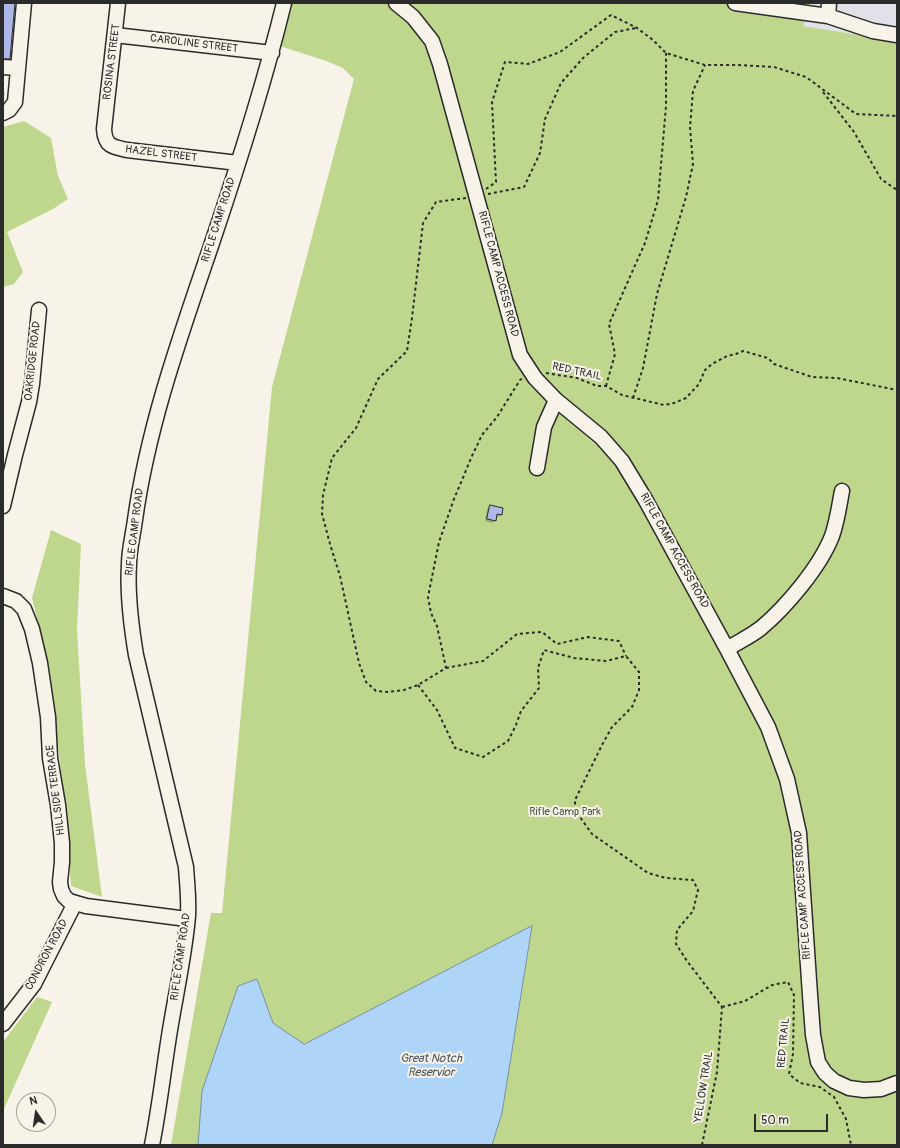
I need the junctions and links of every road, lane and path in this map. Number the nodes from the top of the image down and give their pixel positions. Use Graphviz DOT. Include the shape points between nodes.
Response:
graph roads {
  1 [pos="24,3"];
  2 [pos="118,3"];
  3 [pos="284,3"];
  4 [pos="396,3"];
  5 [pos="735,3"];
  6 [pos="828,10"];
  7 [pos="637,28"];
  8 [pos="115,35"];
  9 [pos="897,35"];
  10 [pos="272,53"];
  11 [pos="666,53"];
  12 [pos="705,65"];
  13 [pos="3,67"];
  14 [pos="18,68"];
  15 [pos="821,89"];
  16 [pos="3,114"];
  17 [pos="105,122"];
  18 [pos="238,163"];
  19 [pos="897,190"];
  20 [pos="477,196"];
  21 [pos="39,310"];
  22 [pos="532,374"];
  23 [pos="606,386"];
  24 [pos="897,390"];
  25 [pos="633,398"];
  26 [pos="556,400"];
  27 [pos="537,468"];
  28 [pos="842,492"];
  29 [pos="3,506"];
  30 [pos="3,596"];
  31 [pos="728,649"];
  32 [pos="626,656"];
  33 [pos="446,668"];
  34 [pos="75,903"];
  35 [pos="188,919"];
  36 [pos="722,1007"];
  37 [pos="3,1024"];
  38 [pos="897,1083"];
  39 [pos="152,1145"];
  40 [pos="702,1145"];
  41 [pos="851,1145"];
  1 -- 14 [label="street"];
  2 -- 8 [label="street, ROSINA STREET"];
  3 -- 10 [label="street, RIFLE CAMP ROAD"];
  4 -- 20 [label="street, RIFLE CAMP ACCESS ROAD" via="413,17 432,41"];
  5 -- 6 [label="street"];
  6 -- 9 [label="street" via="873,31"];
  7 -- 20 [label="path" via="615,32 582,58 561,83 545,118 540,153 524,187"];
  8 -- 10 [label="street, CAROLINE STREET"];
  8 -- 17 [label="street, ROSINA STREET"];
  10 -- 18 [label="street, RIFLE CAMP ROAD"];
  11 -- 23 [label="path" via="666,106 658,200 645,243 610,324 615,354"];
  12 -- 25 [label="path" via="692,91 690,127 693,164 686,197 657,294 643,368"];
  13 -- 14 [label="street"];
  14 -- 16 [label="street" via="15,102"];
  15 -- 19 [label="path" via="854,132 881,179"];
  17 -- 18 [label="street, HAZEL STREET" via="104,136 107,143 114,147"];
  18 -- 35 [label="street, RIFLE CAMP ROAD" via="157,412 145,461 129,563 131,626 146,703 186,867"];
  20 -- 22 [label="street, RIFLE CAMP ACCESS ROAD" via="520,355"];
  21 -- 29 [label="street, OAKRIDGE ROAD" via="29,402"];
  22 -- 23 [label="path, RED TRAIL" via="577,378 597,386"];
  22 -- 26 [label="street, RIFLE CAMP ACCESS ROAD"];
  22 -- 33 [label="path" via="520,380 497,417 482,435 454,499 439,542 428,597"];
  23 -- 25 [label="path, RED TRAIL"];
  24 -- 25 [label="path, RED TRAIL" via="837,378 812,377 774,364 768,358 743,351 712,364 686,398 664,405"];
  26 -- 27 [label="street" via="544,427"];
  26 -- 31 [label="street, RIFLE CAMP ACCESS ROAD" via="600,437 622,462"];
  28 -- 31 [label="street" via="831,537 803,585 761,628"];
  30 -- 34 [label="street, HILLSIDE TERRACE" via="16,601 24,609 40,663 62,843 61,889 64,896"];
  31 -- 38 [label="street, RIFLE CAMP ACCESS ROAD" via="768,727 787,779 799,833 813,1035 818,1062 834,1081 849,1088 881,1089"];
  32 -- 33 [label="path" via="619,640 588,637 557,644 542,632 536,632 517,634 483,661"];
  32 -- 33 [label="path" via="606,661 574,658 544,650 538,668 539,688 521,711 508,741 483,757 455,748 436,710 418,685"];
  32 -- 36 [label="path" via="638,672 639,690 632,707 612,727 602,745 575,800 575,810 592,834 648,873 666,878 693,880 698,890 693,911 677,930 676,944"];
  34 -- 35 [label="street"];
  34 -- 37 [label="street, CONDRON ROAD" via="34,984"];
  35 -- 39 [label="street, RIFLE CAMP ROAD"];
  36 -- 40 [label="path, YELLOW TRAIL" via="717,1072"];
  36 -- 41 [label="path, RED TRAIL" via="745,1001 772,985 788,982 794,995 793,1054 789,1074 800,1083 820,1087 834,1097 846,1119"];
}
